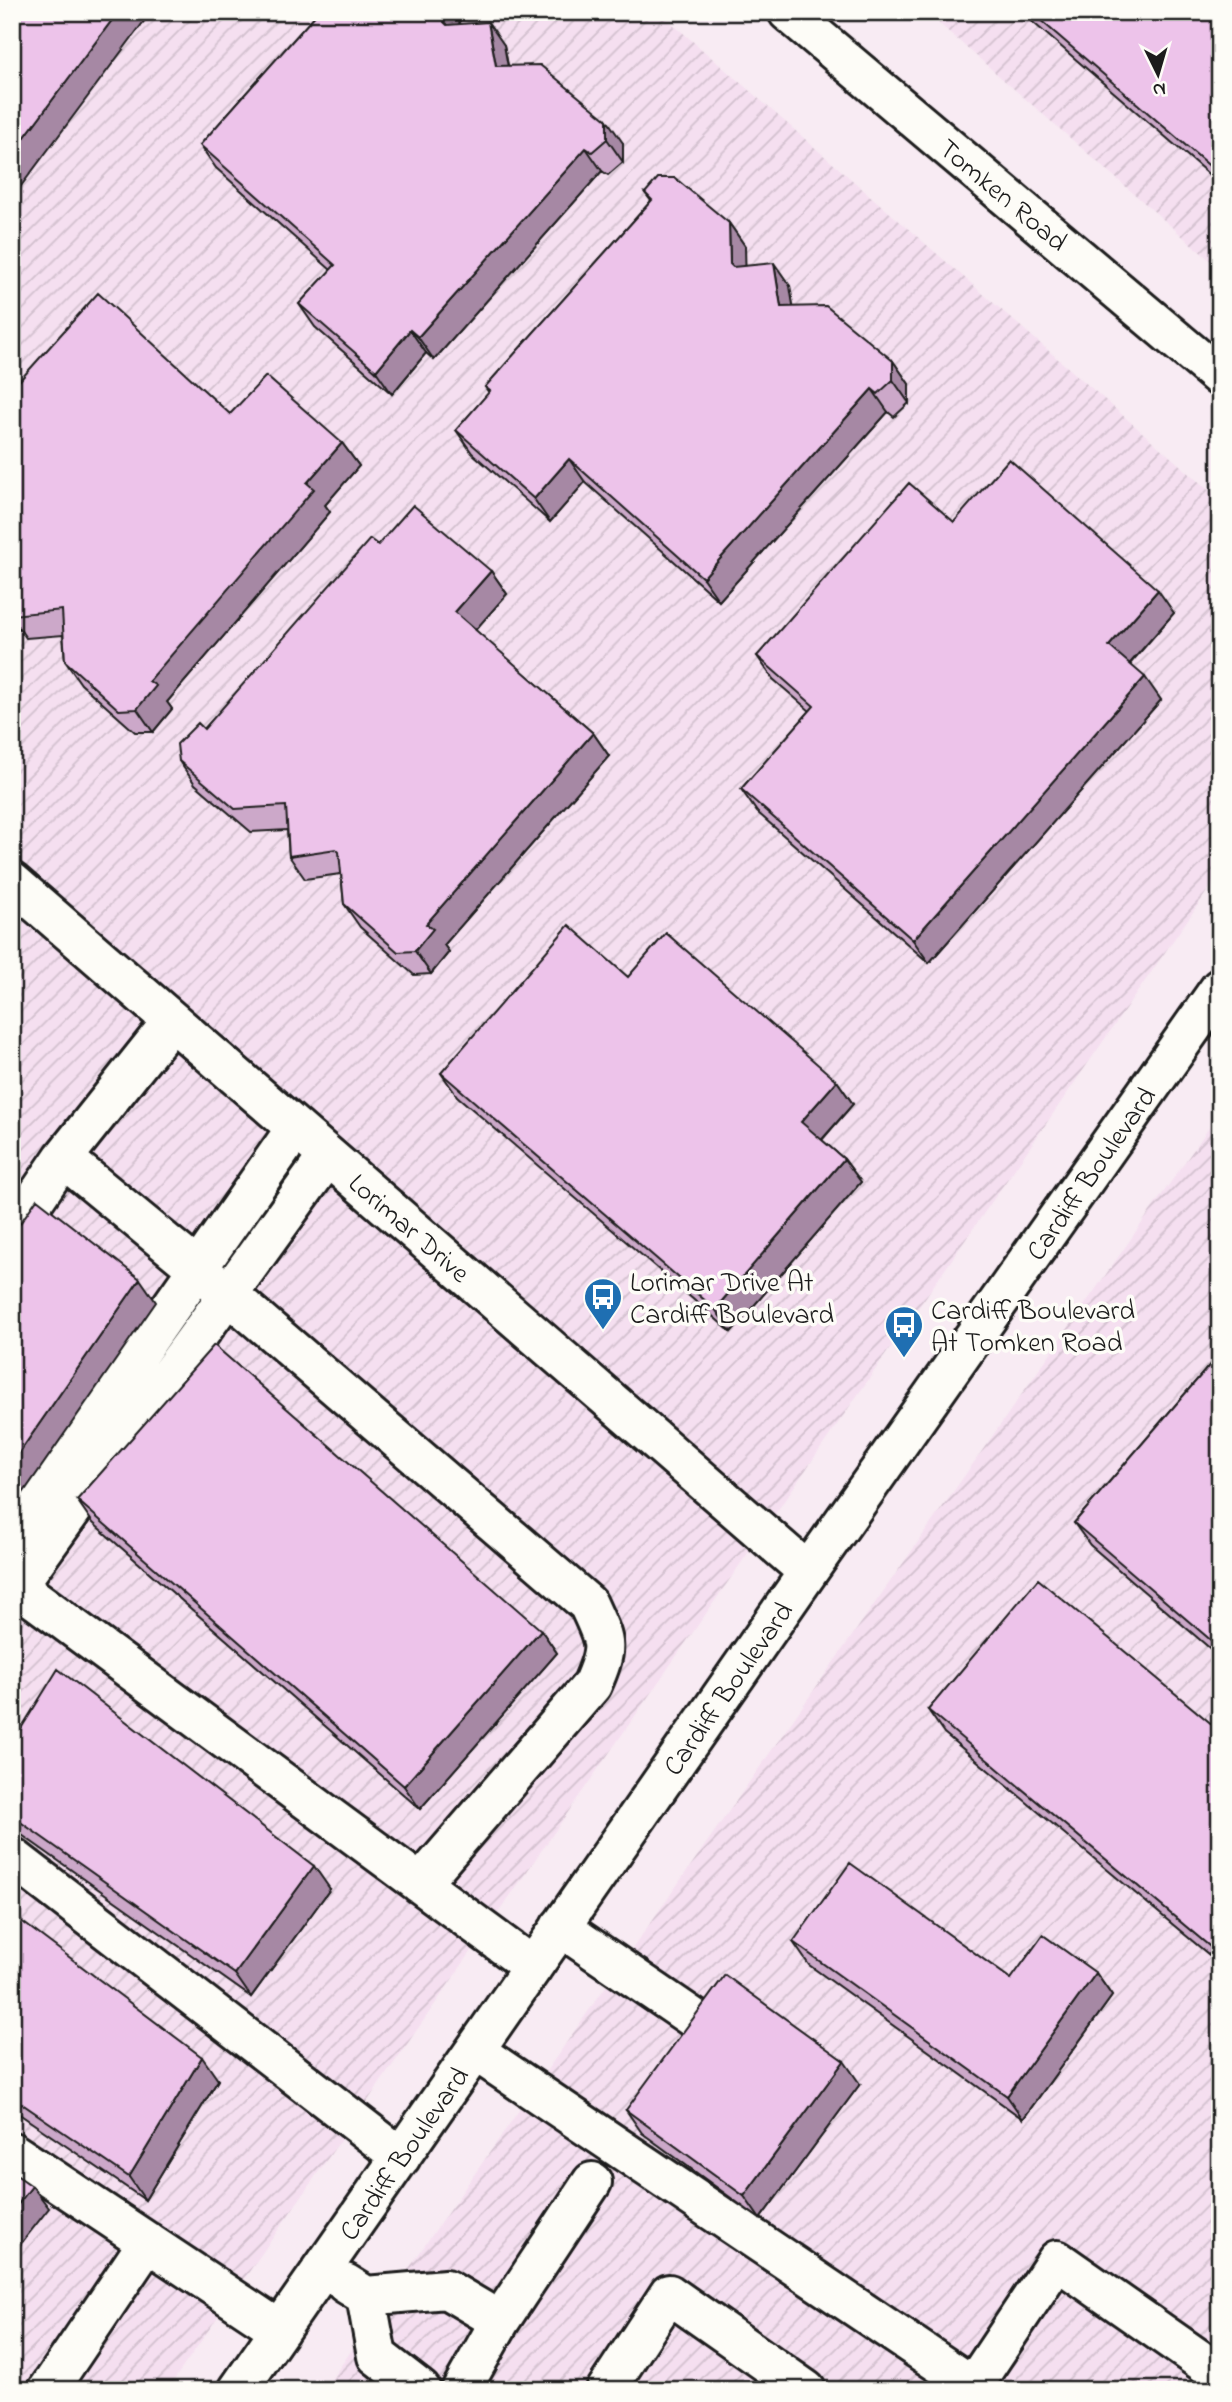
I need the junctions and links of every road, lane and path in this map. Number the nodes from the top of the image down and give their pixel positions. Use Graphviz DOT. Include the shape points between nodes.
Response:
graph roads {
  1 [pos="788,12"];
  2 [pos="1220,377"];
  3 [pos="12,883"];
  4 [pos="1220,988"];
  5 [pos="172,1021"];
  6 [pos="296,1128"];
  7 [pos="328,1156"];
  8 [pos="63,1158"];
  9 [pos="12,1233"];
  10 [pos="197,1268"];
  11 [pos="228,1294"];
  12 [pos="12,1534"];
  13 [pos="808,1572"];
  14 [pos="16,1594"];
  15 [pos="12,1857"];
  16 [pos="420,1884"];
  17 [pos="560,1927"];
  18 [pos="533,1967"];
  19 [pos="705,2026"];
  20 [pos="475,2051"];
  21 [pos="12,2152"];
  22 [pos="401,2157"];
  23 [pos="592,2182"];
  24 [pos="148,2242"];
  25 [pos="323,2268"];
  26 [pos="366,2296"];
  27 [pos="500,2321"];
  28 [pos="280,2330"];
  29 [pos="1220,2374"];
  30 [pos="48,2390"];
  31 [pos="238,2390"];
  32 [pos="421,2390"];
  33 [pos="461,2390"];
  34 [pos="606,2390"];
  35 [pos="806,2390"];
  1 -- 2 [label="street, Tomken Road"];
  3 -- 5 [label="street, Lorimar Drive"];
  4 -- 13 [label="street, Cardiff Boulevard"];
  5 -- 6 [label="street, Lorimar Drive"];
  5 -- 8 [label="street"];
  6 -- 7 [label="street, Lorimar Drive"];
  6 -- 10 [label="street"];
  7 -- 11 [label="street"];
  7 -- 13 [label="street, Lorimar Drive"];
  8 -- 9 [label="street"];
  8 -- 10 [label="street"];
  10 -- 11 [label="street"];
  10 -- 12 [label="street"];
  11 -- 14 [label="street" via="17,1586"];
  11 -- 16 [label="street" via="588,1604 605,1641 592,1685"];
  13 -- 17 [label="street, Cardiff Boulevard"];
  14 -- 16 [label="street"];
  15 -- 22 [label="street"];
  16 -- 18 [label="street"];
  17 -- 18 [label="street, Cardiff Boulevard"];
  17 -- 19 [label="street"];
  18 -- 20 [label="street, Cardiff Boulevard"];
  20 -- 22 [label="street, Cardiff Boulevard"];
  20 -- 29 [label="street" via="972,2386 1057,2260"];
  21 -- 24 [label="street"];
  22 -- 25 [label="street, Cardiff Boulevard"];
  23 -- 27 [label="street"];
  24 -- 28 [label="street"];
  24 -- 30 [label="street"];
  25 -- 26 [label="street"];
  25 -- 28 [label="street, Cardiff Boulevard"];
  26 -- 27 [label="street" via="446,2289"];
  26 -- 32 [label="street" via="377,2356"];
  27 -- 33 [label="street"];
  28 -- 31 [label="street, Cardiff Boulevard"];
  34 -- 35 [label="street" via="669,2294"];
}
